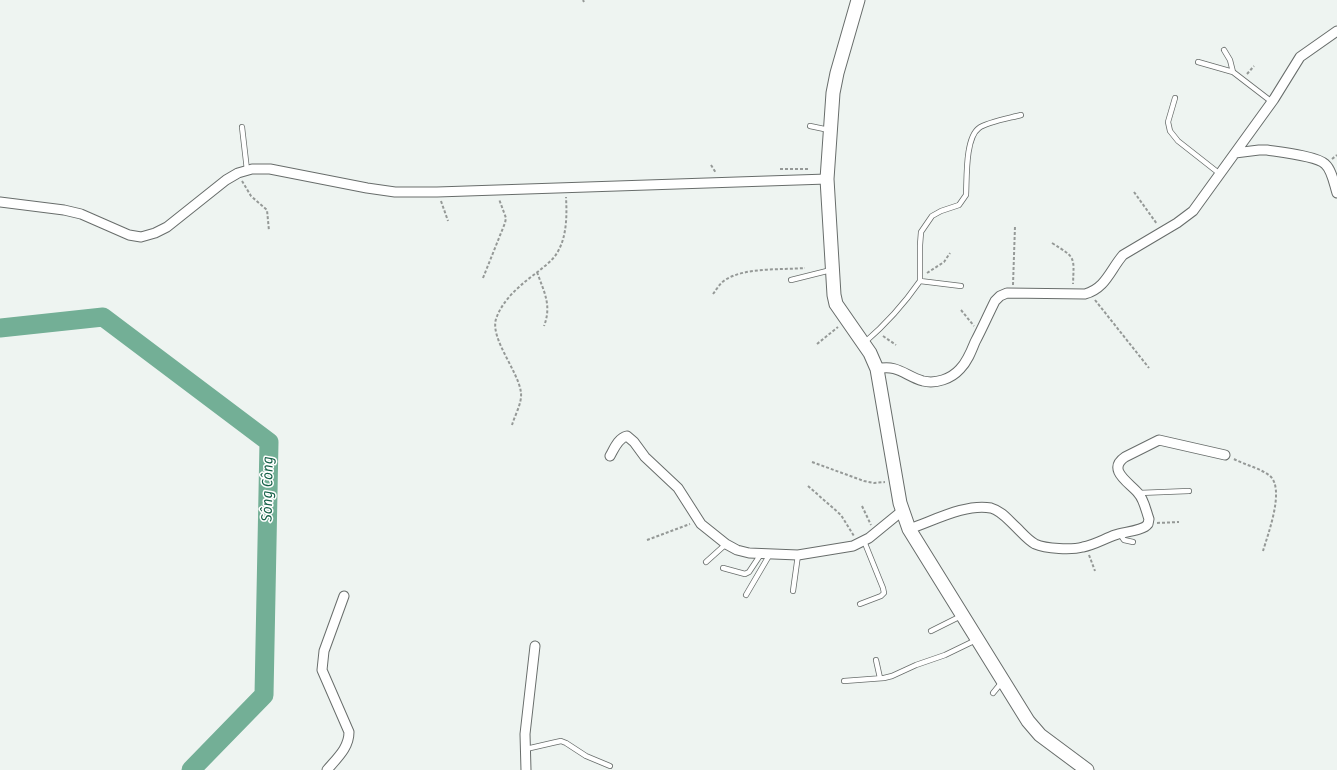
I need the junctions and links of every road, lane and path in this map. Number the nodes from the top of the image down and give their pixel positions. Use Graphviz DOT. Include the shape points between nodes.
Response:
graph roads {
  1 [pos="858,0"];
  2 [pos="1337,31"];
  3 [pos="1224,50"];
  4 [pos="1198,62"];
  5 [pos="1254,66"];
  6 [pos="1233,72"];
  7 [pos="1242,79"];
  8 [pos="1176,98"];
  9 [pos="1272,102"];
  10 [pos="1020,115"];
  11 [pos="810,126"];
  12 [pos="242,127"];
  13 [pos="830,131"];
  14 [pos="1235,153"];
  15 [pos="780,169"];
  16 [pos="247,170"];
  17 [pos="238,173"];
  18 [pos="828,174"];
  19 [pos="1220,174"];
  20 [pos="566,188"];
  21 [pos="496,190"];
  22 [pos="437,192"];
  23 [pos="1134,192"];
  24 [pos="1337,193"];
  25 [pos="0,202"];
  26 [pos="448,221"];
  27 [pos="1015,226"];
  28 [pos="270,231"];
  29 [pos="1162,231"];
  30 [pos="1052,243"];
  31 [pos="950,253"];
  32 [pos="806,268"];
  33 [pos="833,270"];
  34 [pos="537,272"];
  35 [pos="483,278"];
  36 [pos="920,278"];
  37 [pos="791,280"];
  38 [pos="961,286"];
  39 [pos="1090,292"];
  40 [pos="713,294"];
  41 [pos="1013,294"];
  42 [pos="1072,294"];
  43 [pos="961,310"];
  44 [pos="846,319"];
  45 [pos="544,326"];
  46 [pos="877,332"];
  47 [pos="979,333"];
  48 [pos="863,343"];
  49 [pos="817,344"];
  50 [pos="896,345"];
  51 [pos="1149,368"];
  52 [pos="877,369"];
  53 [pos="512,425"];
  54 [pos="1225,455"];
  55 [pos="610,456"];
  56 [pos="812,462"];
  57 [pos="896,482"];
  58 [pos="808,486"];
  59 [pos="1189,491"];
  60 [pos="1139,494"];
  61 [pos="862,506"];
  62 [pos="902,512"];
  63 [pos="698,521"];
  64 [pos="1180,522"];
  65 [pos="1148,524"];
  66 [pos="909,530"];
  67 [pos="875,533"];
  68 [pos="1120,534"];
  69 [pos="647,540"];
  70 [pos="861,542"];
  71 [pos="1133,542"];
  72 [pos="726,544"];
  73 [pos="1085,547"];
  74 [pos="1263,551"];
  75 [pos="766,554"];
  76 [pos="798,555"];
  77 [pos="706,562"];
  78 [pos="723,568"];
  79 [pos="1095,571"];
  80 [pos="792,591"];
  81 [pos="746,595"];
  82 [pos="344,596"];
  83 [pos="860,604"];
  84 [pos="963,616"];
  85 [pos="931,631"];
  86 [pos="977,639"];
  87 [pos="535,646"];
  88 [pos="876,660"];
  89 [pos="880,678"];
  90 [pos="844,681"];
  91 [pos="1003,681"];
  92 [pos="993,692"];
  93 [pos="526,749"];
  94 [pos="610,766"];
  95 [pos="327,770"];
  96 [pos="526,770"];
  97 [pos="1087,770"];
  1 -- 13 [label="main road" via="836,74"];
  2 -- 9 [label="street" via="1300,57"];
  3 -- 6 [label="lane"];
  4 -- 6 [label="lane"];
  5 -- 7 [label="path"];
  6 -- 7 [label="lane"];
  7 -- 9 [label="lane"];
  8 -- 19 [label="lane" via="1168,122 1170,131 1178,141"];
  9 -- 14 [label="street"];
  10 -- 36 [label="lane" via="979,128 974,134 969,149 966,195 963,201 932,216 921,232"];
  11 -- 13 [label="lane"];
  12 -- 16 [label="lane"];
  13 -- 18 [label="main road"];
  14 -- 19 [label="street"];
  14 -- 24 [label="street" via="1267,150 1318,159 1326,164 1330,171"];
  15 -- 18 [label="path"];
  16 -- 17 [label="street"];
  16 -- 22 [label="street" via="270,169 395,192"];
  17 -- 25 [label="street" via="167,227 141,237 129,235 81,214"];
  17 -- 28 [label="path" via="251,196 267,210"];
  18 -- 20 [label="street"];
  18 -- 33 [label="main road"];
  19 -- 29 [label="street" via="1193,210 1182,220"];
  20 -- 21 [label="street"];
  20 -- 34 [label="path" via="566,224 563,240 558,253"];
  21 -- 22 [label="street"];
  21 -- 35 [label="path" via="506,218"];
  22 -- 26 [label="path"];
  23 -- 29 [label="path"];
  27 -- 41 [label="path"];
  29 -- 39 [label="street" via="1123,255 1102,284"];
  30 -- 42 [label="path" via="1072,258"];
  31 -- 36 [label="path" via="944,262"];
  32 -- 40 [label="path" via="771,269 736,276 726,280"];
  33 -- 37 [label="lane"];
  33 -- 44 [label="main road" via="836,304"];
  34 -- 45 [label="path" via="548,309"];
  34 -- 53 [label="path" via="510,295 496,321 502,347 521,390 520,403"];
  36 -- 38 [label="lane"];
  36 -- 46 [label="lane" via="910,296"];
  39 -- 42 [label="street"];
  39 -- 51 [label="path"];
  41 -- 42 [label="street"];
  41 -- 47 [label="street" via="1000,296 995,301"];
  43 -- 47 [label="path"];
  44 -- 48 [label="main road"];
  44 -- 49 [label="path"];
  46 -- 48 [label="lane"];
  46 -- 50 [label="path"];
  47 -- 52 [label="street" via="959,370 937,382 924,381 894,368"];
  48 -- 52 [label="main road"];
  52 -- 57 [label="main road"];
  54 -- 60 [label="street" via="1163,440 1156,441 1142,450 1125,456 1118,466 1120,475"];
  54 -- 74 [label="path" via="1264,472 1275,484 1277,495"];
  55 -- 63 [label="street" via="620,439 627,436 630,438 645,457 678,488"];
  56 -- 57 [label="path" via="864,481"];
  57 -- 62 [label="main road"];
  58 -- 70 [label="path" via="841,515"];
  59 -- 60 [label="lane"];
  60 -- 65 [label="street"];
  61 -- 67 [label="path"];
  62 -- 66 [label="main road"];
  62 -- 67 [label="street"];
  63 -- 69 [label="path"];
  63 -- 72 [label="street"];
  64 -- 65 [label="path"];
  65 -- 68 [label="street" via="1144,528"];
  66 -- 73 [label="street" via="959,511 992,509 1001,513 1036,544 1077,549"];
  66 -- 84 [label="main road"];
  67 -- 70 [label="street"];
  68 -- 71 [label="lane" via="1124,540"];
  68 -- 73 [label="street"];
  70 -- 76 [label="street" via="852,546"];
  70 -- 83 [label="lane" via="884,593"];
  72 -- 75 [label="street" via="749,553"];
  72 -- 77 [label="lane"];
  73 -- 79 [label="path"];
  75 -- 76 [label="street"];
  75 -- 78 [label="lane" via="745,574"];
  75 -- 81 [label="lane"];
  76 -- 80 [label="lane"];
  82 -- 95 [label="street" via="324,651 322,670 349,732 349,740"];
  84 -- 85 [label="lane"];
  84 -- 86 [label="main road"];
  86 -- 89 [label="lane" via="934,660"];
  86 -- 91 [label="main road"];
  87 -- 93 [label="street" via="525,734"];
  88 -- 89 [label="lane"];
  89 -- 90 [label="lane"];
  91 -- 92 [label="lane"];
  91 -- 97 [label="main road" via="1028,721 1040,734"];
  93 -- 94 [label="lane" via="566,742 586,756"];
  93 -- 96 [label="street"];
}
